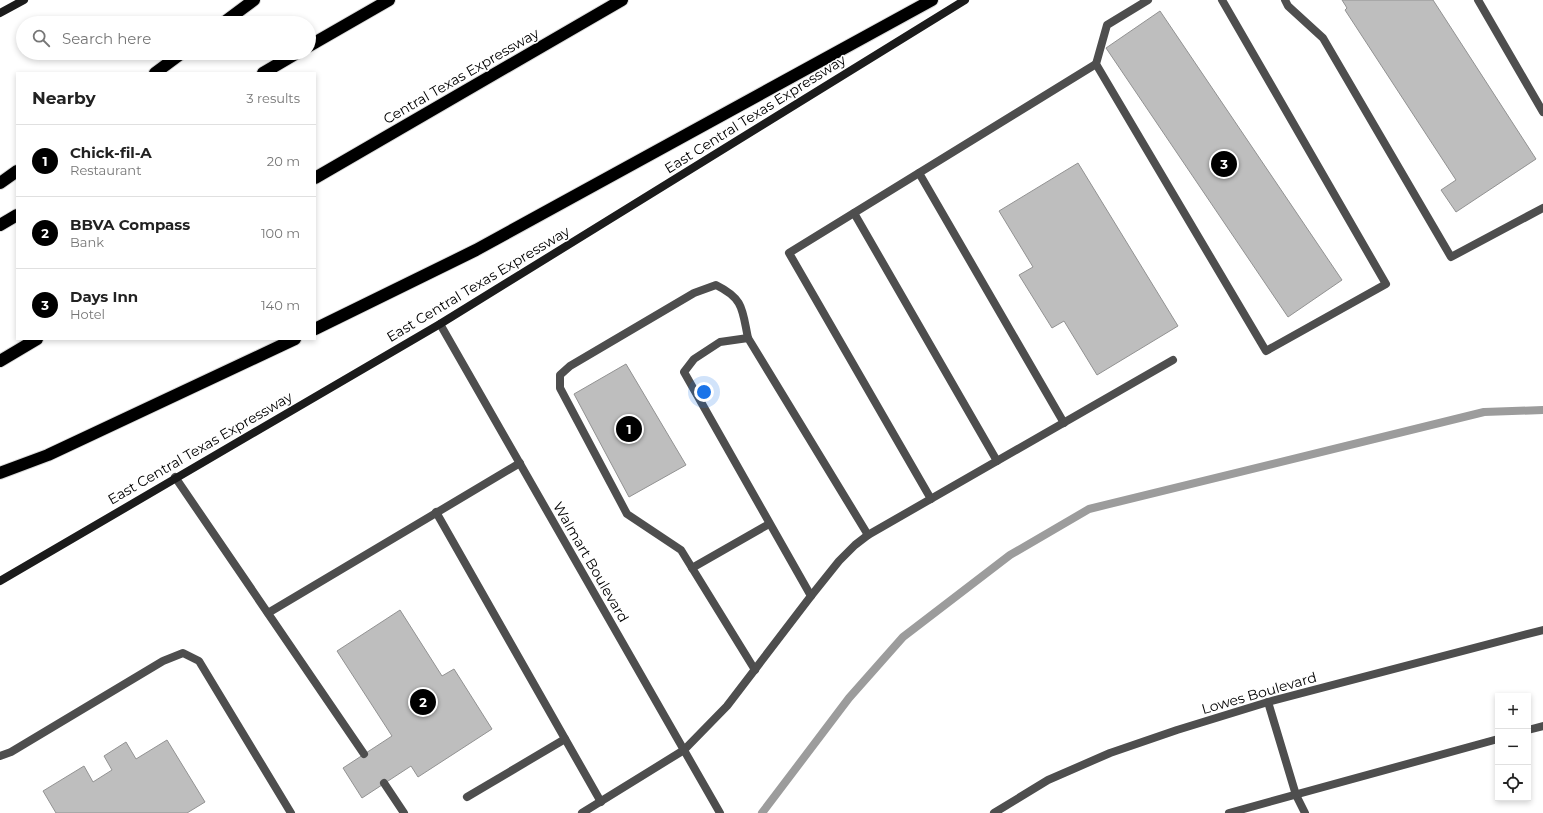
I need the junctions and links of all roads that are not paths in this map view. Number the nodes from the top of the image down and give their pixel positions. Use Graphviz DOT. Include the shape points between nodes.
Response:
graph roads {
  1 [pos="24,0"];
  2 [pos="254,0"];
  3 [pos="389,0"];
  4 [pos="622,0"];
  5 [pos="932,0"];
  6 [pos="965,0"];
  7 [pos="1148,0"];
  8 [pos="1222,0"];
  9 [pos="1285,0"];
  10 [pos="1478,0"];
  11 [pos="0,13"];
  12 [pos="232,16"];
  13 [pos="316,42"];
  14 [pos="173,60"];
  15 [pos="285,60"];
  16 [pos="1096,64"];
  17 [pos="156,72"];
  18 [pos="265,72"];
  19 [pos="1543,112"];
  20 [pos="16,172"];
  21 [pos="919,173"];
  22 [pos="316,177"];
  23 [pos="0,183"];
  24 [pos="1543,208"];
  25 [pos="854,213"];
  26 [pos="16,216"];
  27 [pos="0,225"];
  28 [pos="440,324"];
  29 [pos="316,329"];
  30 [pos="748,338"];
  31 [pos="35,340"];
  32 [pos="293,340"];
  33 [pos="1173,360"];
  34 [pos="0,361"];
  35 [pos="1064,423"];
  36 [pos="997,461"];
  37 [pos="520,463"];
  38 [pos="0,473"];
  39 [pos="175,477"];
  40 [pos="931,499"];
  41 [pos="436,512"];
  42 [pos="769,524"];
  43 [pos="868,535"];
  44 [pos="692,568"];
  45 [pos="0,581"];
  46 [pos="811,596"];
  47 [pos="268,613"];
  48 [pos="1543,630"];
  49 [pos="755,670"];
  50 [pos="1268,702"];
  51 [pos="1543,726"];
  52 [pos="1531,729"];
  53 [pos="565,739"];
  54 [pos="1495,740"];
  55 [pos="684,750"];
  56 [pos="364,754"];
  57 [pos="0,756"];
  58 [pos="384,783"];
  59 [pos="1296,795"];
  60 [pos="467,797"];
  61 [pos="601,802"];
  62 [pos="291,813"];
  63 [pos="404,813"];
  64 [pos="582,813"];
  65 [pos="720,813"];
  66 [pos="994,813"];
  67 [pos="1229,813"];
  68 [pos="1305,813"];
  1 -- 11 [label="main road"];
  2 -- 12 [label="highway"];
  3 -- 13 [label="highway"];
  4 -- 22 [label="highway, Central Texas Expressway"];
  5 -- 29 [label="highway" via="476,250"];
  6 -- 28 [label="main road, East Central Texas Expressway"];
  7 -- 16 [label="street" via="1107,24"];
  8 -- 16 [label="street" via="1386,284 1266,351"];
  9 -- 24 [label="street" via="1288,6 1323,38 1451,257"];
  10 -- 19 [label="street"];
  14 -- 17 [label="highway"];
  15 -- 18 [label="highway"];
  16 -- 21 [label="street"];
  20 -- 23 [label="highway"];
  21 -- 25 [label="street"];
  21 -- 35 [label="street"];
  25 -- 36 [label="street"];
  25 -- 40 [label="street" via="789,253"];
  26 -- 27 [label="highway"];
  28 -- 37 [label="street, Walmart Boulevard"];
  28 -- 39 [label="main road, East Central Texas Expressway"];
  30 -- 42 [label="street" via="720,342 694,359 684,372"];
  30 -- 43 [label="street"];
  30 -- 44 [label="street" via="742,307 731,292 716,285 694,293 570,366 560,375 560,388 627,514 681,550"];
  31 -- 34 [label="highway"];
  32 -- 38 [label="highway" via="48,455"];
  33 -- 35 [label="street"];
  35 -- 36 [label="street"];
  36 -- 40 [label="street"];
  37 -- 41 [label="street"];
  37 -- 55 [label="street, Walmart Boulevard"];
  39 -- 45 [label="main road, East Central Texas Expressway"];
  39 -- 47 [label="street"];
  40 -- 43 [label="street"];
  41 -- 47 [label="street"];
  41 -- 53 [label="street"];
  42 -- 44 [label="street"];
  42 -- 46 [label="street"];
  43 -- 46 [label="street" via="849,550"];
  44 -- 49 [label="street"];
  46 -- 49 [label="street"];
  47 -- 56 [label="street"];
  48 -- 50 [label="street, Lowes Boulevard"];
  49 -- 55 [label="street" via="727,706"];
  50 -- 59 [label="street"];
  50 -- 66 [label="street, Lowes Boulevard" via="1110,753 1048,780"];
  51 -- 52 [label="street"];
  53 -- 60 [label="street"];
  53 -- 61 [label="street"];
  54 -- 59 [label="street"];
  55 -- 61 [label="street"];
  55 -- 65 [label="street, Walmart Boulevard"];
  57 -- 62 [label="street" via="11,752 163,661 182,653 199,661"];
  58 -- 63 [label="street"];
  59 -- 67 [label="street"];
  59 -- 68 [label="street"];
  61 -- 64 [label="street"];
}
